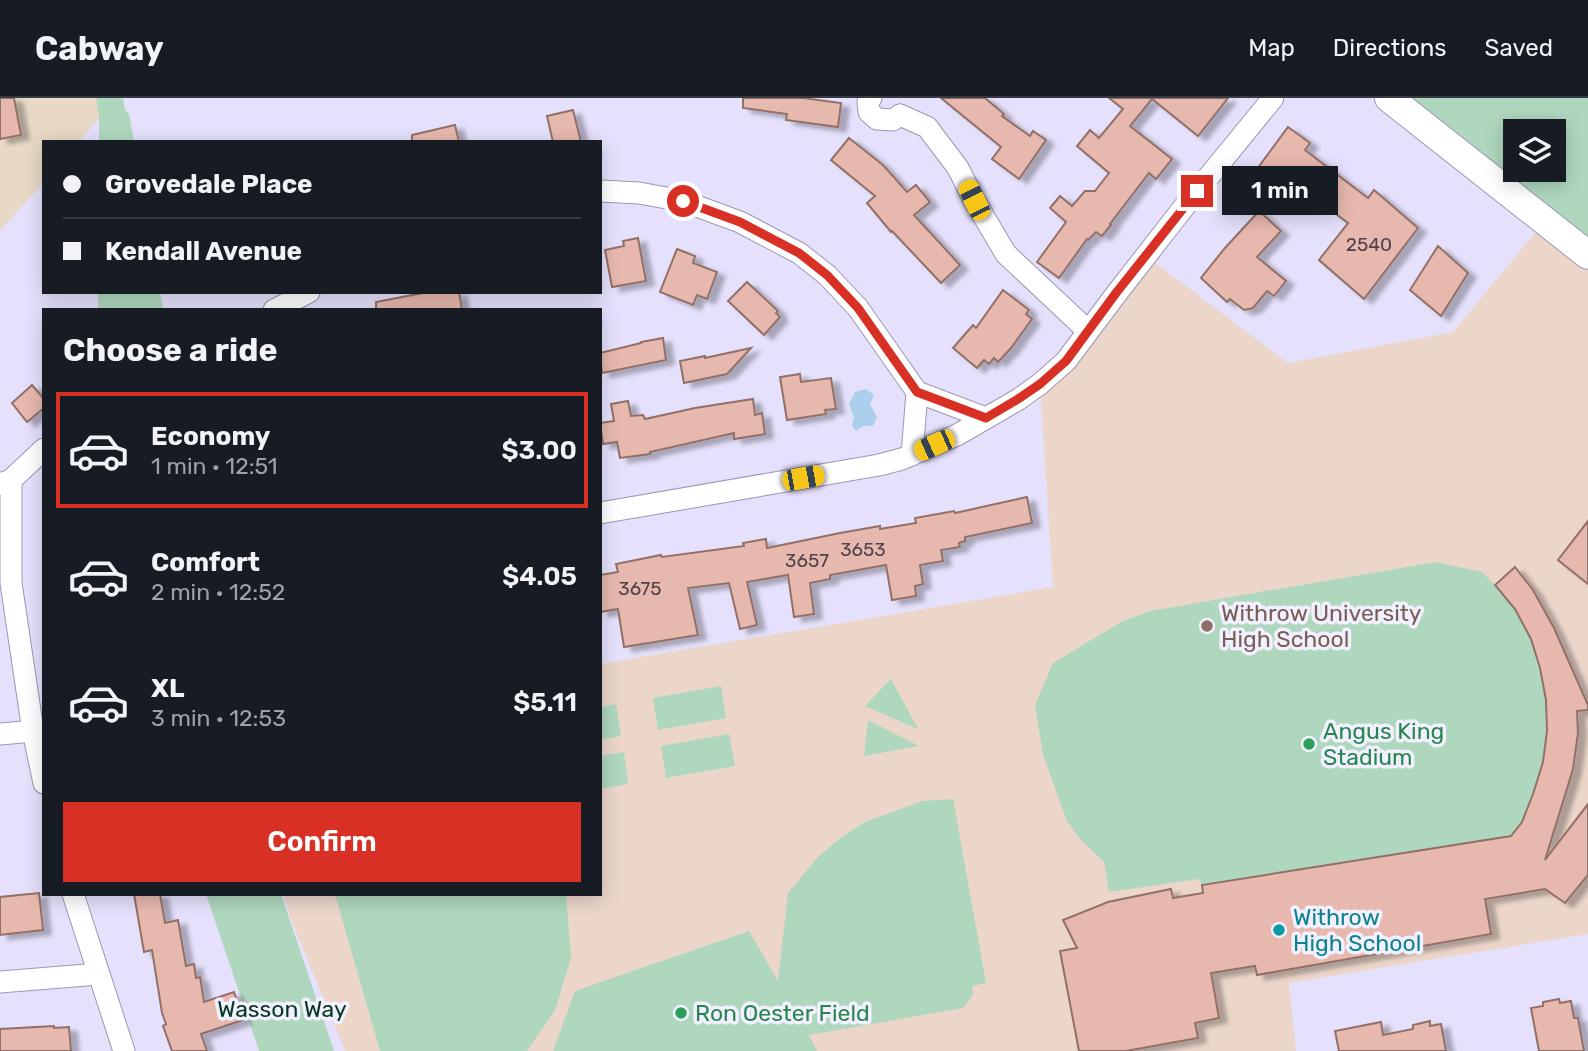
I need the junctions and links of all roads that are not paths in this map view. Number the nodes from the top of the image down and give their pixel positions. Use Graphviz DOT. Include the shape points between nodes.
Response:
graph roads {
  1 [pos="870,98"];
  2 [pos="1273,98"];
  3 [pos="1389,98"];
  4 [pos="897,107"];
  5 [pos="602,191"];
  6 [pos="1588,255"];
  7 [pos="305,294"];
  8 [pos="278,308"];
  9 [pos="1088,331"];
  10 [pos="917,392"];
  11 [pos="986,418"];
  12 [pos="42,451"];
  13 [pos="912,455"];
  14 [pos="6,482"];
  15 [pos="602,513"];
  16 [pos="33,732"];
  17 [pos="0,734"];
  18 [pos="42,774"];
  19 [pos="74,896"];
  20 [pos="98,974"];
  21 [pos="0,982"];
  22 [pos="124,1051"];
  1 -- 4 [label="street" via="869,112 877,120 893,120"];
  2 -- 9 [label="street"];
  3 -- 6 [label="main road"];
  4 -- 9 [label="street" via="927,127 958,168 1006,254"];
  5 -- 10 [label="street" via="683,201 740,222 799,253 858,308"];
  7 -- 8 [label="street"];
  9 -- 11 [label="street" via="1066,361 1040,384"];
  10 -- 11 [label="street"];
  10 -- 13 [label="street"];
  11 -- 13 [label="street"];
  12 -- 14 [label="street"];
  13 -- 15 [label="street" via="879,465"];
  14 -- 16 [label="street" via="11,583"];
  16 -- 17 [label="street"];
  16 -- 18 [label="street"];
  19 -- 20 [label="street"];
  20 -- 21 [label="street"];
  20 -- 22 [label="street"];
}
